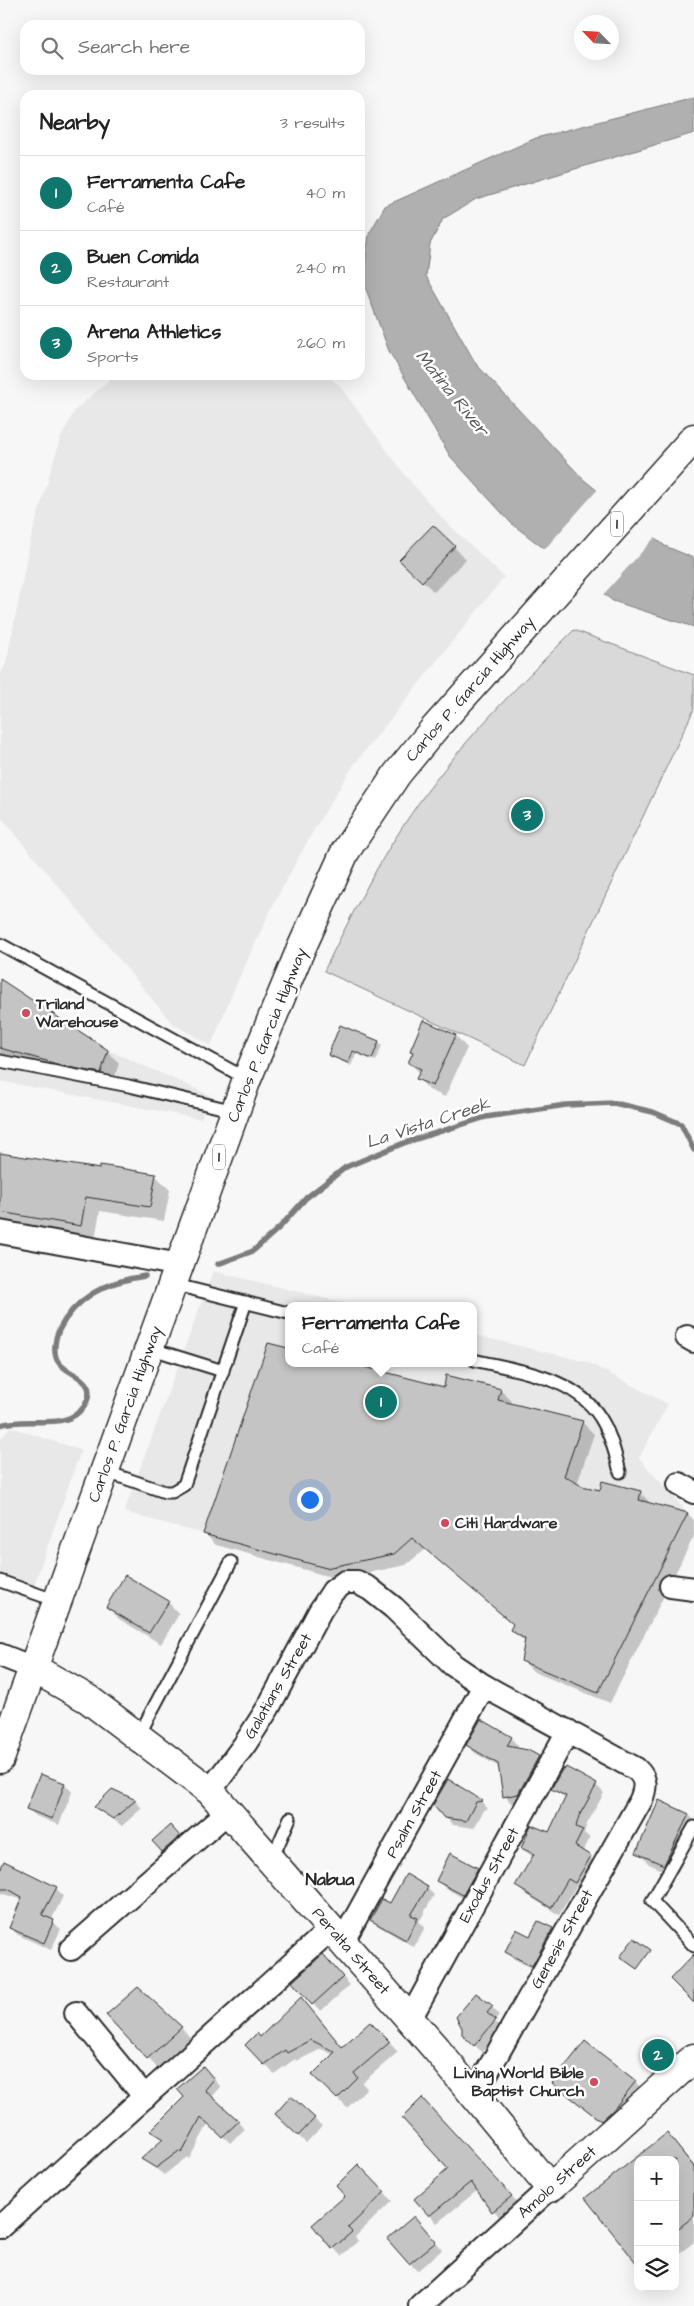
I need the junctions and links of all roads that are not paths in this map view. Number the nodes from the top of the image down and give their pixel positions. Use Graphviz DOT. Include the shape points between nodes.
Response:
graph roads {
  1 [pos="694,438"];
  2 [pos="0,944"];
  3 [pos="0,1061"];
  4 [pos="247,1079"];
  5 [pos="236,1111"];
  6 [pos="0,1232"];
  7 [pos="176,1274"];
  8 [pos="246,1302"];
  9 [pos="285,1312"];
  10 [pos="149,1348"];
  11 [pos="477,1361"];
  12 [pos="223,1371"];
  13 [pos="104,1471"];
  14 [pos="620,1472"];
  15 [pos="231,1562"];
  16 [pos="0,1581"];
  17 [pos="671,1586"];
  18 [pos="694,1589"];
  19 [pos="57,1601"];
  20 [pos="0,1655"];
  21 [pos="32,1668"];
  22 [pos="484,1686"];
  23 [pos="568,1731"];
  24 [pos="139,1735"];
  25 [pos="0,1759"];
  26 [pos="210,1791"];
  27 [pos="230,1810"];
  28 [pos="290,1818"];
  29 [pos="694,1827"];
  30 [pos="272,1859"];
  31 [pos="338,1934"];
  32 [pos="694,1946"];
  33 [pos="71,1949"];
  34 [pos="76,2013"];
  35 [pos="410,2019"];
  36 [pos="694,2058"];
  37 [pos="474,2095"];
  38 [pos="145,2097"];
  39 [pos="550,2188"];
  40 [pos="0,2227"];
  41 [pos="420,2306"];
  1 -- 4 [label="main road, Carlos P. Garcia Highway / 1" via="397,774 359,829 327,889"];
  2 -- 4 [label="lane"];
  3 -- 5 [label="lane"];
  4 -- 5 [label="main road, Carlos P. Garcia Highway / 1"];
  5 -- 7 [label="main road, Carlos P. Garcia Highway / 1"];
  6 -- 7 [label="street"];
  7 -- 8 [label="lane"];
  7 -- 10 [label="main road, Carlos P. Garcia Highway / 1"];
  8 -- 9 [label="lane"];
  8 -- 12 [label="lane"];
  10 -- 12 [label="lane"];
  10 -- 13 [label="main road, Carlos P. Garcia Highway / 1"];
  11 -- 14 [label="lane" via="554,1381 587,1402 604,1423"];
  12 -- 13 [label="lane" via="184,1485 165,1492"];
  13 -- 19 [label="main road, Carlos P. Garcia Highway / 1"];
  15 -- 24 [label="lane"];
  16 -- 19 [label="lane"];
  17 -- 18 [label="street"];
  19 -- 21 [label="main road, Carlos P. Garcia Highway / 1"];
  20 -- 21 [label="street"];
  21 -- 24 [label="main road, Peralta Street" via="88,1699"];
  21 -- 25 [label="main road, Carlos P. Garcia Highway / 1"];
  22 -- 23 [label="street"];
  22 -- 26 [label="street, Galatians Street" via="453,1664 370,1589 356,1582 345,1582 333,1591 320,1611 268,1708"];
  22 -- 31 [label="street, Psalm Street"];
  23 -- 35 [label="street, Exodus Street"];
  23 -- 37 [label="street, Genesis Street" via="636,1769 645,1781 645,1789"];
  24 -- 26 [label="main road, Peralta Street"];
  26 -- 27 [label="main road, Peralta Street"];
  27 -- 30 [label="main road, Peralta Street"];
  27 -- 33 [label="street"];
  28 -- 30 [label="lane"];
  29 -- 32 [label="lane" via="652,1901"];
  30 -- 31 [label="main road, Peralta Street"];
  31 -- 35 [label="main road, Peralta Street"];
  31 -- 38 [label="street, Psalm Street"];
  34 -- 38 [label="street"];
  35 -- 37 [label="main road, Peralta Street"];
  36 -- 39 [label="main road, Amolo Street"];
  37 -- 39 [label="main road, Peralta Street"];
  38 -- 40 [label="street, Psalm Street"];
  39 -- 41 [label="street, Amolo Street"];
}
